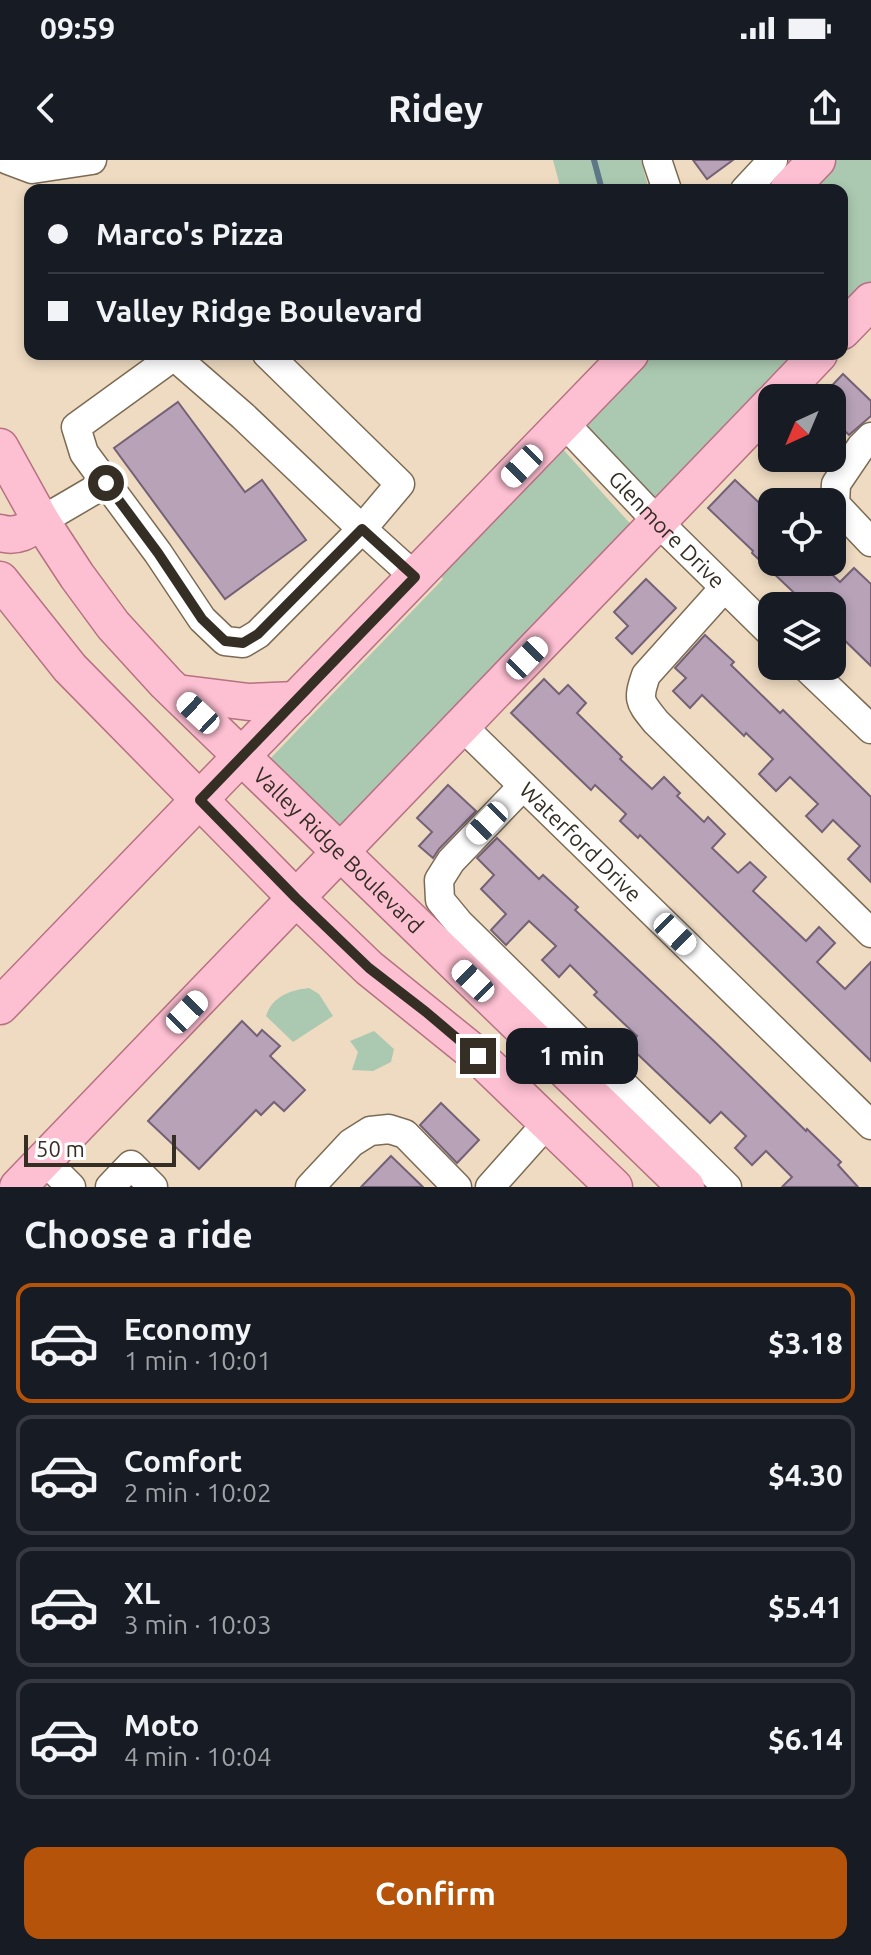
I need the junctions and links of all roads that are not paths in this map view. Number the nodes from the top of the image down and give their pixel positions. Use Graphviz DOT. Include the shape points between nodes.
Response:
graph roads {
  1 [pos="8,160"];
  2 [pos="92,160"];
  3 [pos="657,160"];
  4 [pos="773,160"];
  5 [pos="817,160"];
  6 [pos="665,184"];
  7 [pos="751,184"];
  8 [pos="794,184"];
  9 [pos="168,360"];
  10 [pos="181,360"];
  11 [pos="273,360"];
  12 [pos="624,360"];
  13 [pos="813,360"];
  14 [pos="790,384"];
  15 [pos="758,417"];
  16 [pos="564,423"];
  17 [pos="871,437"];
  18 [pos="0,447"];
  19 [pos="106,483"];
  20 [pos="41,521"];
  21 [pos="657,521"];
  22 [pos="362,529"];
  23 [pos="0,533"];
  24 [pos="871,542"];
  25 [pos="415,577"];
  26 [pos="0,580"];
  27 [pos="724,588"];
  28 [pos="758,621"];
  29 [pos="820,680"];
  30 [pos="177,693"];
  31 [pos="296,700"];
  32 [pos="462,726"];
  33 [pos="871,729"];
  34 [pos="243,756"];
  35 [pos="523,786"];
  36 [pos="200,800"];
  37 [pos="341,852"];
  38 [pos="296,898"];
  39 [pos="871,933"];
  40 [pos="0,1006"];
  41 [pos="582,1087"];
  42 [pos="548,1122"];
  43 [pos="871,1125"];
  44 [pos="29,1179"];
  45 [pos="71,1187"];
  46 [pos="110,1187"];
  47 [pos="153,1187"];
  48 [pos="310,1187"];
  49 [pos="457,1187"];
  50 [pos="490,1187"];
  51 [pos="614,1187"];
  52 [pos="686,1187"];
  53 [pos="727,1187"];
  1 -- 2 [label="street" via="32,169"];
  3 -- 6 [label="street"];
  4 -- 7 [label="street"];
  5 -- 8 [label="main road"];
  9 -- 19 [label="street" via="76,427 84,453"];
  10 -- 22 [label="street"];
  11 -- 22 [label="street" via="400,484"];
  12 -- 16 [label="main road"];
  13 -- 14 [label="main road"];
  15 -- 21 [label="main road"];
  16 -- 21 [label="street, Glenmore Drive"];
  16 -- 25 [label="main road"];
  17 -- 24 [label="street" via="836,484 835,504"];
  18 -- 20 [label="main road, Valley Ridge Boulevard"];
  19 -- 20 [label="street"];
  19 -- 22 [label="street" via="202,619 225,641 243,643 258,634"];
  20 -- 23 [label="main road" via="15,536"];
  20 -- 30 [label="main road, Valley Ridge Boulevard" via="113,625"];
  21 -- 27 [label="street, Glenmore Drive"];
  21 -- 32 [label="main road"];
  22 -- 25 [label="street"];
  25 -- 31 [label="main road"];
  26 -- 36 [label="main road" via="70,668"];
  27 -- 28 [label="street, Glenmore Drive"];
  27 -- 39 [label="street" via="646,675 641,704"];
  29 -- 33 [label="street"];
  30 -- 31 [label="main road" via="249,702"];
  30 -- 34 [label="main road, Valley Ridge Boulevard"];
  31 -- 34 [label="main road"];
  32 -- 35 [label="street, Waterford Drive"];
  32 -- 37 [label="main road"];
  34 -- 36 [label="main road"];
  34 -- 37 [label="main road, Valley Ridge Boulevard"];
  35 -- 43 [label="street, Waterford Drive"];
  35 -- 53 [label="street" via="451,861 439,880 440,900"];
  36 -- 38 [label="main road"];
  36 -- 40 [label="main road"];
  37 -- 38 [label="main road"];
  37 -- 41 [label="main road, Valley Ridge Boulevard"];
  38 -- 42 [label="main road"];
  38 -- 44 [label="main road"];
  41 -- 42 [label="main road"];
  41 -- 52 [label="main road, Valley Ridge Boulevard"];
  42 -- 50 [label="street"];
  42 -- 51 [label="main road"];
  44 -- 45 [label="street"];
  46 -- 47 [label="street" via="131,1165"];
  48 -- 49 [label="street" via="351,1143 370,1131 389,1129 405,1134"];
}
